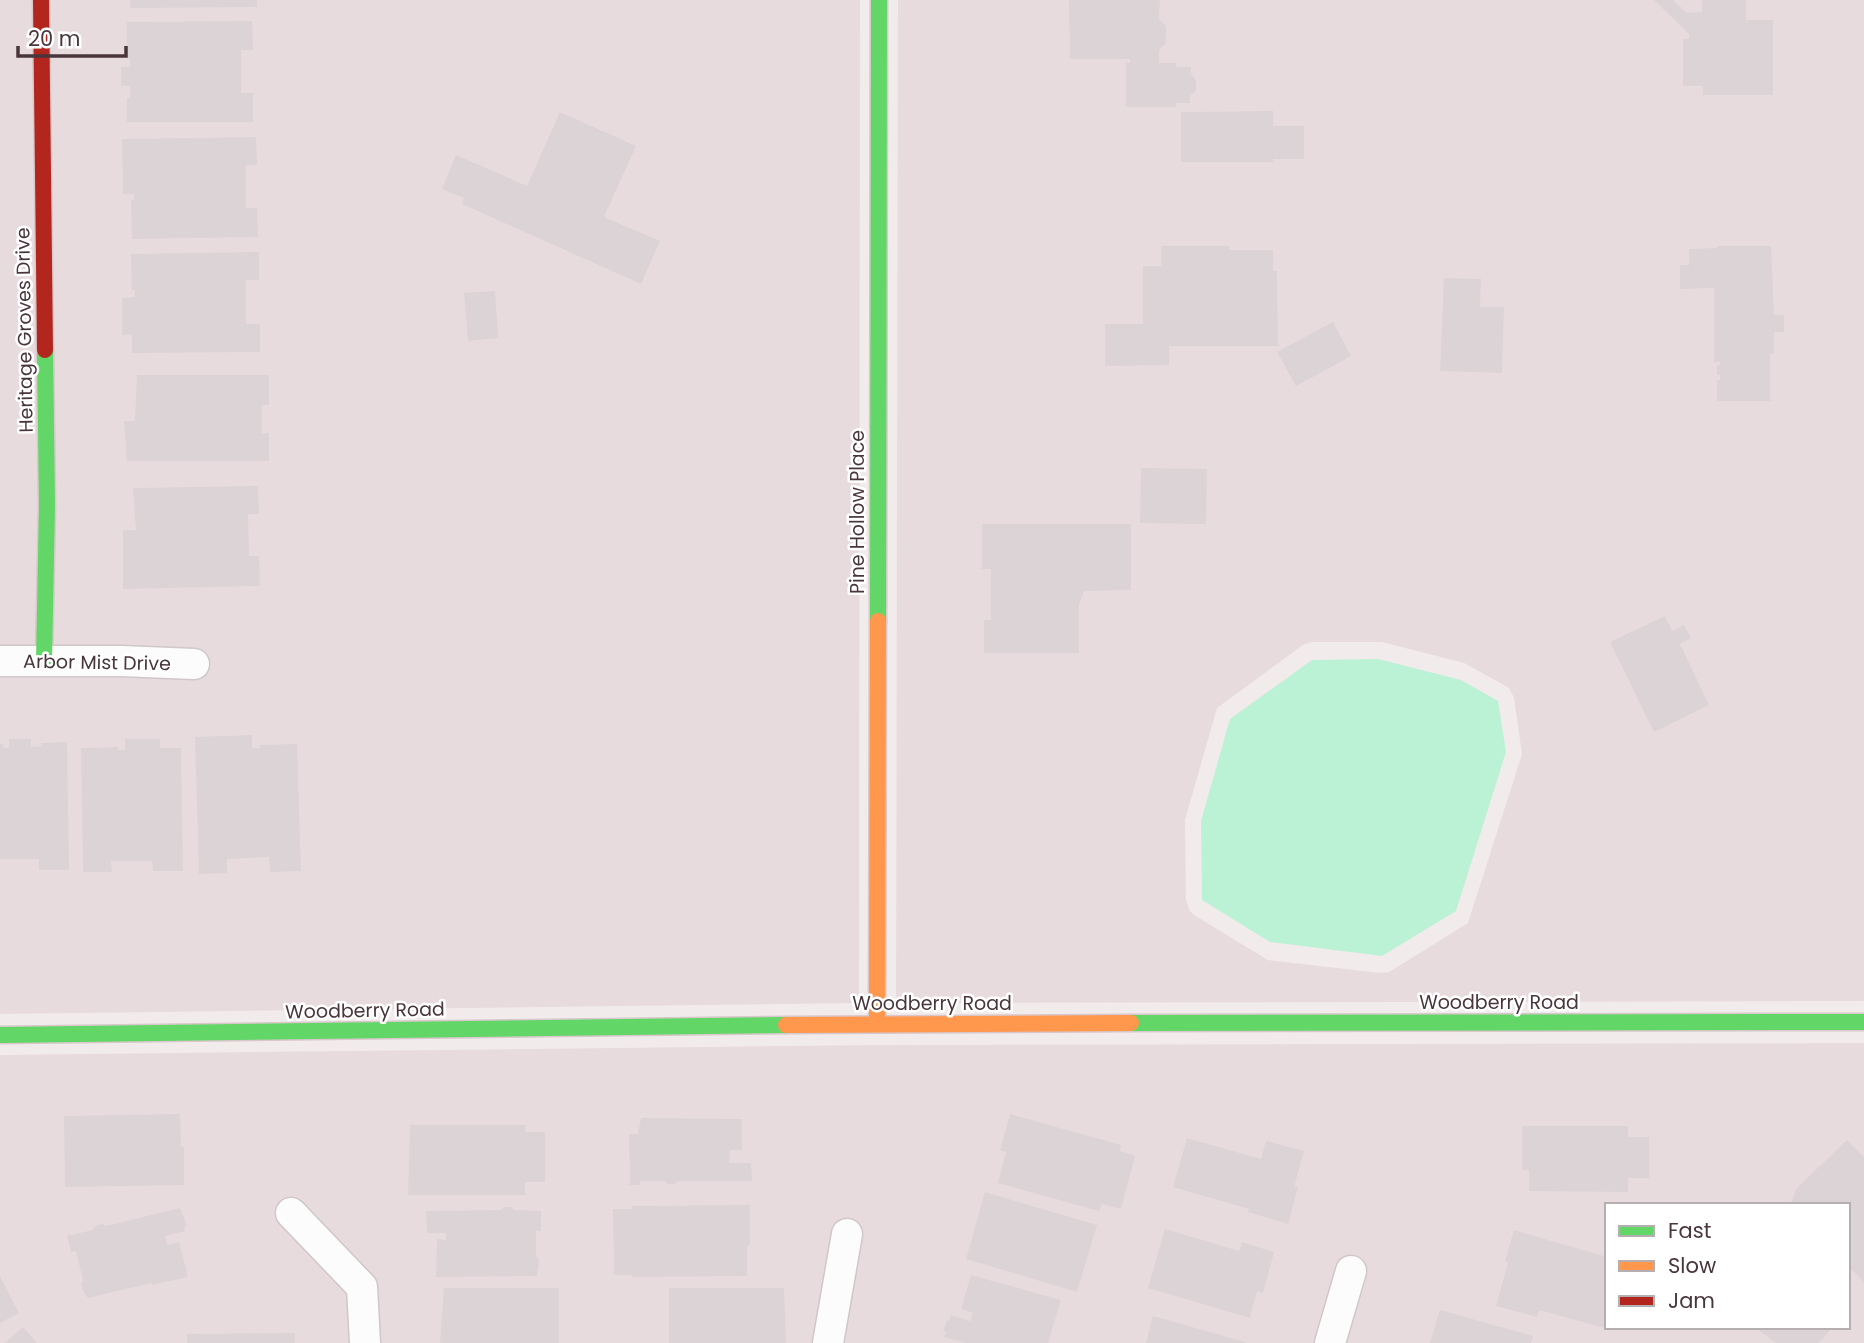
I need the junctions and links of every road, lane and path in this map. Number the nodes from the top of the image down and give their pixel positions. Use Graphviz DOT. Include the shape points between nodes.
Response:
graph roads {
  1 [pos="41,0"];
  2 [pos="879,0"];
  3 [pos="44,660"];
  4 [pos="0,661"];
  5 [pos="194,664"];
  6 [pos="1864,1021"];
  7 [pos="877,1024"];
  8 [pos="0,1035"];
  9 [pos="291,1213"];
  10 [pos="847,1234"];
  11 [pos="1351,1271"];
  12 [pos="365,1343"];
  13 [pos="828,1343"];
  14 [pos="1330,1343"];
  1 -- 3 [label="street, Heritage Groves Drive" via="47,505"];
  2 -- 7 [label="street, Pine Hollow Place"];
  3 -- 4 [label="street, Arbor Mist Drive"];
  3 -- 5 [label="street, Arbor Mist Drive"];
  6 -- 7 [label="street, Woodberry Road"];
  7 -- 8 [label="street, Woodberry Road"];
  9 -- 12 [label="street" via="362,1287"];
  10 -- 13 [label="street"];
  11 -- 14 [label="street"];
}
